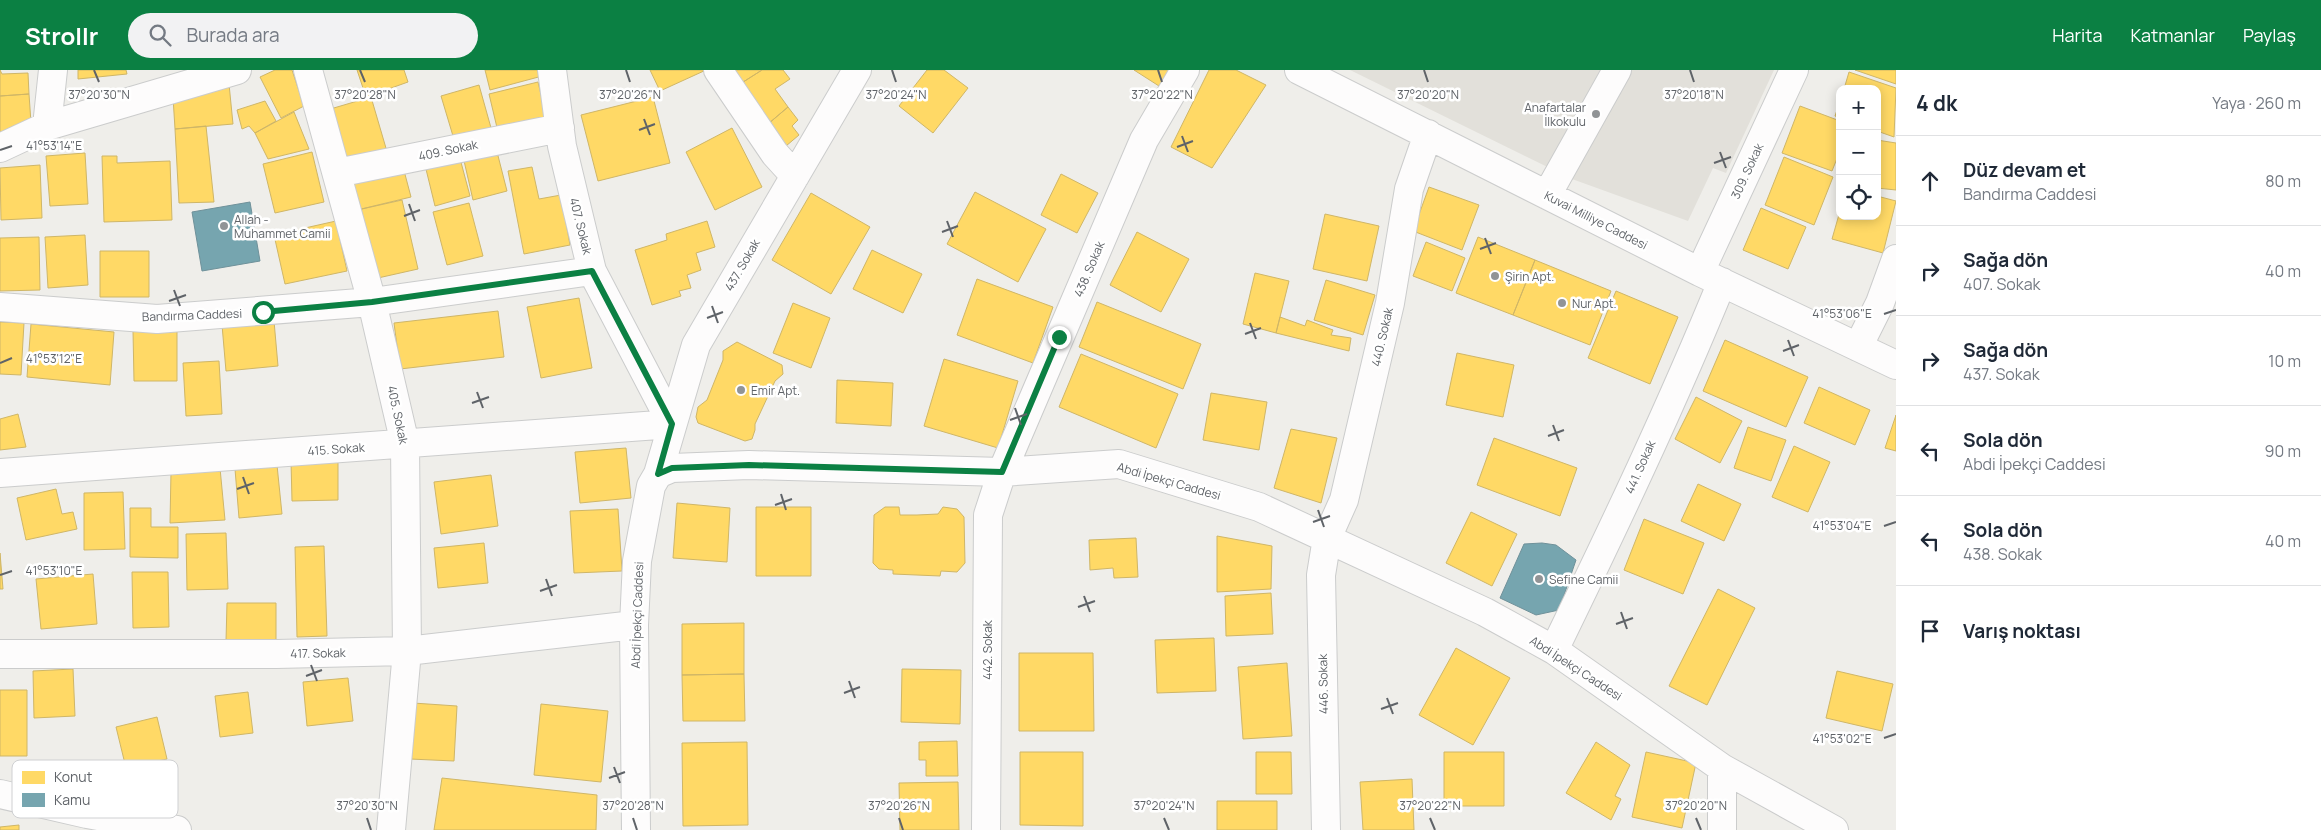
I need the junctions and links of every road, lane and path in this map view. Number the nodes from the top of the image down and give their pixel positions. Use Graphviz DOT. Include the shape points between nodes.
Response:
graph roads {
  1 [pos="53,70"];
  2 [pos="238,70"];
  3 [pos="308,70"];
  4 [pos="552,70"];
  5 [pos="718,70"];
  6 [pos="856,70"];
  7 [pos="1185,70"];
  8 [pos="1299,70"];
  9 [pos="1794,70"];
  10 [pos="1608,73"];
  11 [pos="48,126"];
  12 [pos="560,128"];
  13 [pos="1428,134"];
  14 [pos="0,148"];
  15 [pos="336,173"];
  16 [pos="795,176"];
  17 [pos="1547,195"];
  18 [pos="1896,260"];
  19 [pos="592,271"];
  20 [pos="1711,277"];
  21 [pos="372,302"];
  22 [pos="0,307"];
  23 [pos="1858,347"];
  24 [pos="1896,365"];
  25 [pos="672,424"];
  26 [pos="405,444"];
  27 [pos="1002,472"];
  28 [pos="0,473"];
  29 [pos="658,474"];
  30 [pos="1327,538"];
  31 [pos="634,625"];
  32 [pos="1554,650"];
  33 [pos="407,651"];
  34 [pos="0,654"];
  35 [pos="1722,768"];
  36 [pos="0,794"];
  37 [pos="12,798"];
  38 [pos="75,818"];
  39 [pos="87,822"];
  40 [pos="177,830"];
  41 [pos="390,830"];
  42 [pos="636,830"];
  43 [pos="986,830"];
  44 [pos="1326,830"];
  45 [pos="1722,830"];
  46 [pos="1834,830"];
  1 -- 11 [label="street"];
  2 -- 11 [label="street"];
  3 -- 15 [label="street, 405. Sokak"];
  4 -- 12 [label="street, 407. Sokak"];
  5 -- 16 [label="street" via="775,154"];
  6 -- 16 [label="street, 437. Sokak"];
  7 -- 27 [label="street, 438. Sokak" via="1144,140"];
  8 -- 13 [label="street, Kuvai Milliye Caddesi"];
  9 -- 20 [label="street, 309. Sokak"];
  10 -- 17 [label="street"];
  11 -- 14 [label="street"];
  12 -- 15 [label="street, 409. Sokak"];
  12 -- 19 [label="street, 407. Sokak"];
  13 -- 17 [label="street, Kuvai Milliye Caddesi"];
  13 -- 30 [label="street, 440. Sokak" via="1409,189 1390,304 1344,500"];
  15 -- 21 [label="street, 405. Sokak"];
  16 -- 25 [label="street, 437. Sokak" via="696,345"];
  17 -- 20 [label="street, Kuvai Milliye Caddesi"];
  18 -- 23 [label="street" via="1880,303"];
  19 -- 21 [label="street, Bandırma Caddesi"];
  19 -- 25 [label="street, 407. Sokak"];
  20 -- 23 [label="street, Kuvai Milliye Caddesi"];
  20 -- 32 [label="street, 441. Sokak" via="1697,341"];
  21 -- 22 [label="street, Bandırma Caddesi" via="157,319"];
  21 -- 26 [label="street, 405. Sokak"];
  23 -- 24 [label="street, Kuvai Milliye Caddesi"];
  25 -- 26 [label="street, 415. Sokak"];
  25 -- 29 [label="street, 437. Sokak"];
  26 -- 28 [label="street, 415. Sokak"];
  26 -- 33 [label="street, 405. Sokak"];
  27 -- 29 [label="street, Abdi İpekçi Caddesi" via="749,465 672,468"];
  27 -- 30 [label="street, Abdi İpekçi Caddesi" via="1119,464 1259,508"];
  27 -- 43 [label="street, 442. Sokak" via="988,515"];
  29 -- 31 [label="street, Abdi İpekçi Caddesi" via="651,486 637,561"];
  30 -- 32 [label="street, Abdi İpekçi Caddesi" via="1485,612"];
  30 -- 44 [label="street, 446. Sokak" via="1320,575"];
  31 -- 33 [label="street, 417. Sokak"];
  31 -- 42 [label="street, Abdi İpekçi Caddesi"];
  32 -- 35 [label="street, Abdi İpekçi Caddesi"];
  33 -- 34 [label="street, 417. Sokak"];
  33 -- 41 [label="street, 405. Sokak"];
  35 -- 45 [label="street"];
  35 -- 46 [label="street, Abdi İpekçi Caddesi"];
  36 -- 37 [label="street"];
  38 -- 39 [label="street"];
  39 -- 40 [label="street"];
}
